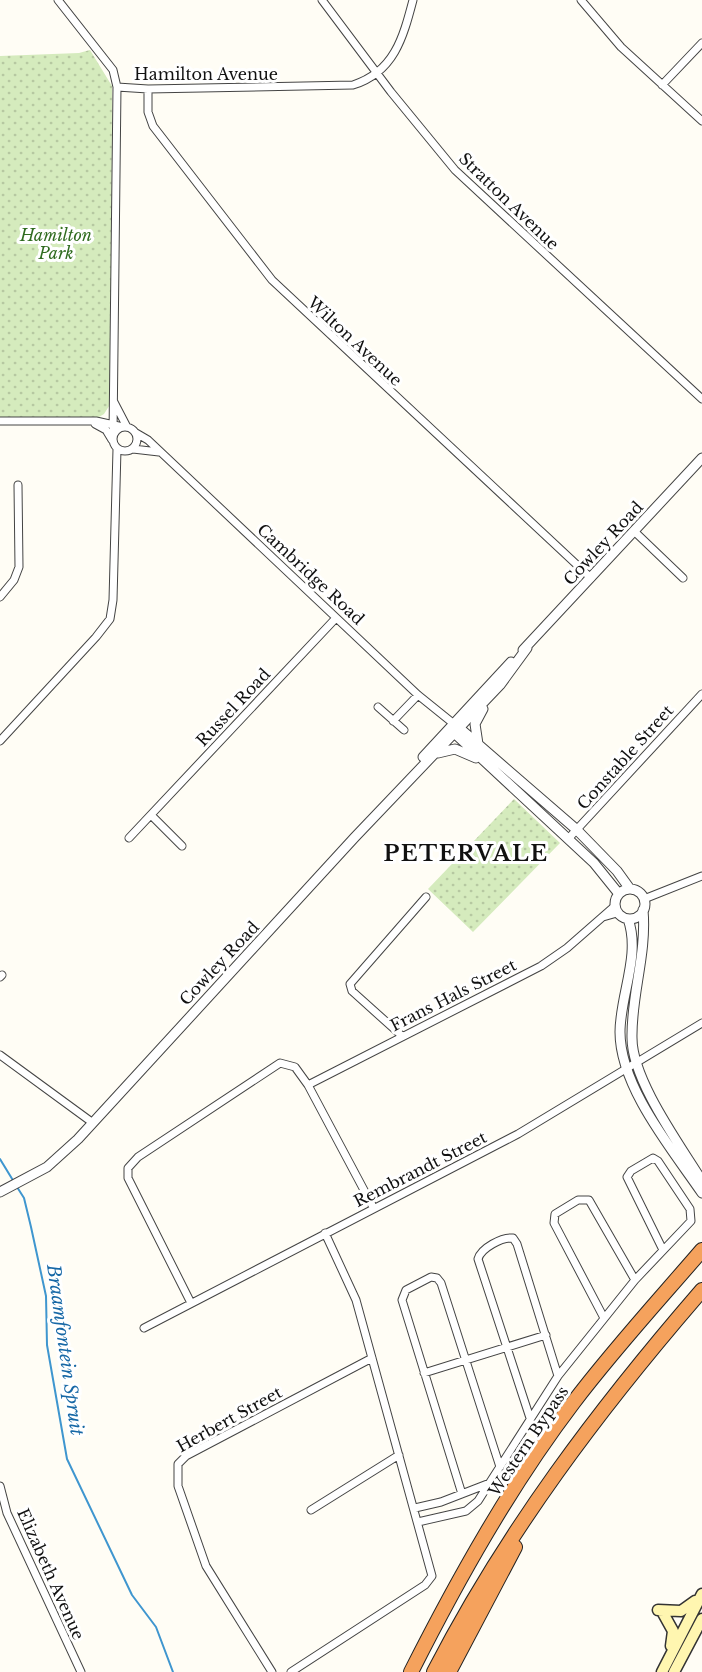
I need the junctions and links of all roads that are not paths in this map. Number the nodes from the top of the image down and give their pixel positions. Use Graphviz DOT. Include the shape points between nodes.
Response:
graph roads {
  1 [pos="58,0"];
  2 [pos="322,0"];
  3 [pos="413,0"];
  4 [pos="581,0"];
  5 [pos="702,43"];
  6 [pos="378,74"];
  7 [pos="662,85"];
  8 [pos="117,87"];
  9 [pos="148,89"];
  10 [pos="700,117"];
  11 [pos="702,399"];
  12 [pos="113,400"];
  13 [pos="112,408"];
  14 [pos="0,421"];
  15 [pos="92,421"];
  16 [pos="112,424"];
  17 [pos="125,427"];
  18 [pos="135,433"];
  19 [pos="113,438"];
  20 [pos="117,449"];
  21 [pos="131,450"];
  22 [pos="159,452"];
  23 [pos="702,458"];
  24 [pos="116,466"];
  25 [pos="18,485"];
  26 [pos="635,532"];
  27 [pos="591,578"];
  28 [pos="683,578"];
  29 [pos="0,597"];
  30 [pos="336,618"];
  31 [pos="526,648"];
  32 [pos="500,685"];
  33 [pos="702,694"];
  34 [pos="418,695"];
  35 [pos="378,707"];
  36 [pos="393,721"];
  37 [pos="454,729"];
  38 [pos="404,730"];
  39 [pos="0,741"];
  40 [pos="479,747"];
  41 [pos="431,758"];
  42 [pos="481,760"];
  43 [pos="151,814"];
  44 [pos="368,824"];
  45 [pos="577,830"];
  46 [pos="129,838"];
  47 [pos="568,839"];
  48 [pos="182,846"];
  49 [pos="702,876"];
  50 [pos="630,889"];
  51 [pos="619,894"];
  52 [pos="426,897"];
  53 [pos="644,899"];
  54 [pos="616,910"];
  55 [pos="643,910"];
  56 [pos="628,919"];
  57 [pos="702,1023"];
  58 [pos="402,1035"];
  59 [pos="0,1055"];
  60 [pos="636,1063"];
  61 [pos="626,1070"];
  62 [pos="308,1085"];
  63 [pos="93,1123"];
  64 [pos="702,1181"];
  65 [pos="0,1192"];
  66 [pos="702,1193"];
  67 [pos="373,1208"];
  68 [pos="325,1233"];
  69 [pos="663,1250"];
  70 [pos="702,1250"];
  71 [pos="635,1280"];
  72 [pos="702,1290"];
  73 [pos="191,1303"];
  74 [pos="604,1318"];
  75 [pos="144,1329"];
  76 [pos="546,1335"];
  77 [pos="506,1347"];
  78 [pos="372,1358"];
  79 [pos="464,1360"];
  80 [pos="424,1373"];
  81 [pos="558,1376"];
  82 [pos="530,1418"];
  83 [pos="399,1455"];
  84 [pos="500,1467"];
  85 [pos="490,1483"];
  86 [pos="0,1486"];
  87 [pos="462,1494"];
  88 [pos="539,1497"];
  89 [pos="415,1508"];
  90 [pos="310,1510"];
  91 [pos="4,1514"];
  92 [pos="418,1522"];
  93 [pos="702,1592"];
  94 [pos="702,1619"];
  95 [pos="695,1630"];
  96 [pos="702,1644"];
  97 [pos="670,1669"];
  98 [pos="81,1672"];
  99 [pos="272,1672"];
  100 [pos="291,1672"];
  101 [pos="411,1672"];
  102 [pos="434,1672"];
  103 [pos="449,1672"];
  1 -- 8 [label="street" via="113,70"];
  2 -- 6 [label="street, Stratton Avenue"];
  3 -- 6 [label="street" via="400,44"];
  4 -- 7 [label="street" via="621,47"];
  5 -- 7 [label="street"];
  6 -- 9 [label="street, Hamilton Avenue" via="342,87"];
  6 -- 11 [label="street, Stratton Avenue" via="463,178"];
  7 -- 10 [label="street"];
  8 -- 9 [label="street, Hamilton Avenue"];
  8 -- 12 [label="street, Hamilton Avenue"];
  9 -- 27 [label="street, Wilton Avenue" via="148,112 153,126 272,280"];
  12 -- 13 [label="street, Hamilton Avenue"];
  12 -- 17 [label="street, Hamilton Avenue"];
  13 -- 15 [label="street" via="104,418"];
  13 -- 16 [label="street, Hamilton Avenue"];
  14 -- 15 [label="street"];
  15 -- 16 [label="street"];
  15 -- 19 [label="street"];
  16 -- 17 [label="street"];
  16 -- 19 [label="street, Hamilton Avenue"];
  17 -- 18 [label="street"];
  17 -- 19 [label="street"];
  18 -- 21 [label="street" via="137,443"];
  18 -- 22 [label="street, Cambridge Road"];
  19 -- 20 [label="street"];
  20 -- 21 [label="street"];
  20 -- 24 [label="street"];
  21 -- 22 [label="street"];
  21 -- 24 [label="street"];
  22 -- 30 [label="street, Cambridge Road"];
  23 -- 26 [label="street, Cowley Road"];
  24 -- 39 [label="street" via="110,619"];
  25 -- 29 [label="street" via="19,567"];
  26 -- 27 [label="street, Cowley Road"];
  26 -- 28 [label="street"];
  27 -- 31 [label="street, Cowley Road"];
  30 -- 34 [label="street, Cambridge Road"];
  30 -- 43 [label="street, Russel Road"];
  31 -- 32 [label="street, Cowley Road"];
  31 -- 37 [label="street, Cowley Road"];
  32 -- 37 [label="street, Cowley Road"];
  32 -- 40 [label="street" via="475,724"];
  33 -- 45 [label="street, Constable Street"];
  34 -- 36 [label="street"];
  34 -- 37 [label="street, Cambridge Road"];
  35 -- 36 [label="street"];
  36 -- 38 [label="street"];
  37 -- 40 [label="street, Cambridge Road"];
  37 -- 41 [label="street, Cowley Road"];
  37 -- 42 [label="street, Cambridge Road"];
  37 -- 44 [label="street, Cowley Road" via="373,814"];
  40 -- 45 [label="street, Cambridge Road"];
  41 -- 42 [label="street" via="450,748"];
  41 -- 44 [label="street, Cowley Road"];
  42 -- 47 [label="street, Cambridge Road"];
  43 -- 46 [label="street, Russel Road"];
  43 -- 48 [label="street"];
  44 -- 63 [label="street, Cowley Road"];
  45 -- 47 [label="street, Constable Street"];
  45 -- 50 [label="street, Cambridge Road"];
  47 -- 51 [label="street, Cambridge Road" via="607,876"];
  49 -- 53 [label="street"];
  50 -- 51 [label="street"];
  50 -- 53 [label="street"];
  51 -- 54 [label="street"];
  52 -- 58 [label="street" via="350,984 352,991"];
  53 -- 55 [label="street"];
  54 -- 56 [label="street"];
  54 -- 58 [label="street, Frans Hals Street" via="546,963"];
  55 -- 56 [label="street"];
  55 -- 60 [label="street" via="644,946 632,1024"];
  56 -- 61 [label="street" via="632,948 620,1030"];
  57 -- 60 [label="street, Rembrandt Street"];
  58 -- 62 [label="street, Frans Hals Street"];
  59 -- 63 [label="street"];
  60 -- 61 [label="street, Rembrandt Street"];
  60 -- 64 [label="street"];
  61 -- 66 [label="street" via="642,1102"];
  61 -- 67 [label="street, Rembrandt Street" via="518,1134"];
  62 -- 67 [label="street"];
  62 -- 73 [label="street" via="291,1064 280,1063 129,1164 128,1178"];
  63 -- 65 [label="street, Cowley Road" via="47,1167"];
  67 -- 68 [label="street, Rembrandt Street"];
  68 -- 73 [label="street, Rembrandt Street"];
  68 -- 78 [label="street" via="356,1300"];
  69 -- 69 [label="street" via="688,1225 692,1213 653,1158 627,1177"];
  69 -- 71 [label="street"];
  70 -- 101 [label="highway, Western Bypass" via="573,1403 528,1467"];
  71 -- 74 [label="street"];
  71 -- 74 [label="street" via="591,1202 582,1199 555,1214 554,1223"];
  72 -- 88 [label="highway" via="631,1372"];
  73 -- 75 [label="street, Rembrandt Street"];
  74 -- 81 [label="street"];
  76 -- 77 [label="street"];
  76 -- 77 [label="street" via="518,1244 508,1238 480,1252 478,1259"];
  76 -- 81 [label="street"];
  77 -- 79 [label="street"];
  77 -- 82 [label="street"];
  78 -- 83 [label="street"];
  78 -- 99 [label="street, Herbert Street" via="186,1456 178,1464 178,1486 206,1566"];
  79 -- 80 [label="street"];
  79 -- 80 [label="street" via="441,1283 431,1277 402,1296"];
  79 -- 84 [label="street"];
  80 -- 87 [label="street"];
  81 -- 82 [label="street"];
  82 -- 84 [label="street"];
  83 -- 89 [label="street"];
  83 -- 90 [label="street"];
  84 -- 85 [label="street"];
  85 -- 87 [label="street"];
  85 -- 92 [label="street" via="466,1511"];
  86 -- 91 [label="street, Elizabeth Avenue"];
  87 -- 89 [label="street"];
  88 -- 102 [label="highway" via="488,1574"];
  88 -- 103 [label="highway"];
  89 -- 92 [label="street"];
  91 -- 98 [label="street, Elizabeth Avenue"];
  92 -- 100 [label="street" via="432,1572 428,1582"];
  93 -- 95 [label="main road"];
  93 -- 97 [label="main road" via="683,1611 660,1611 674,1635"];
  94 -- 95 [label="main road"];
  95 -- 97 [label="main road"];
  96 -- 97 [label="main road"];
}
